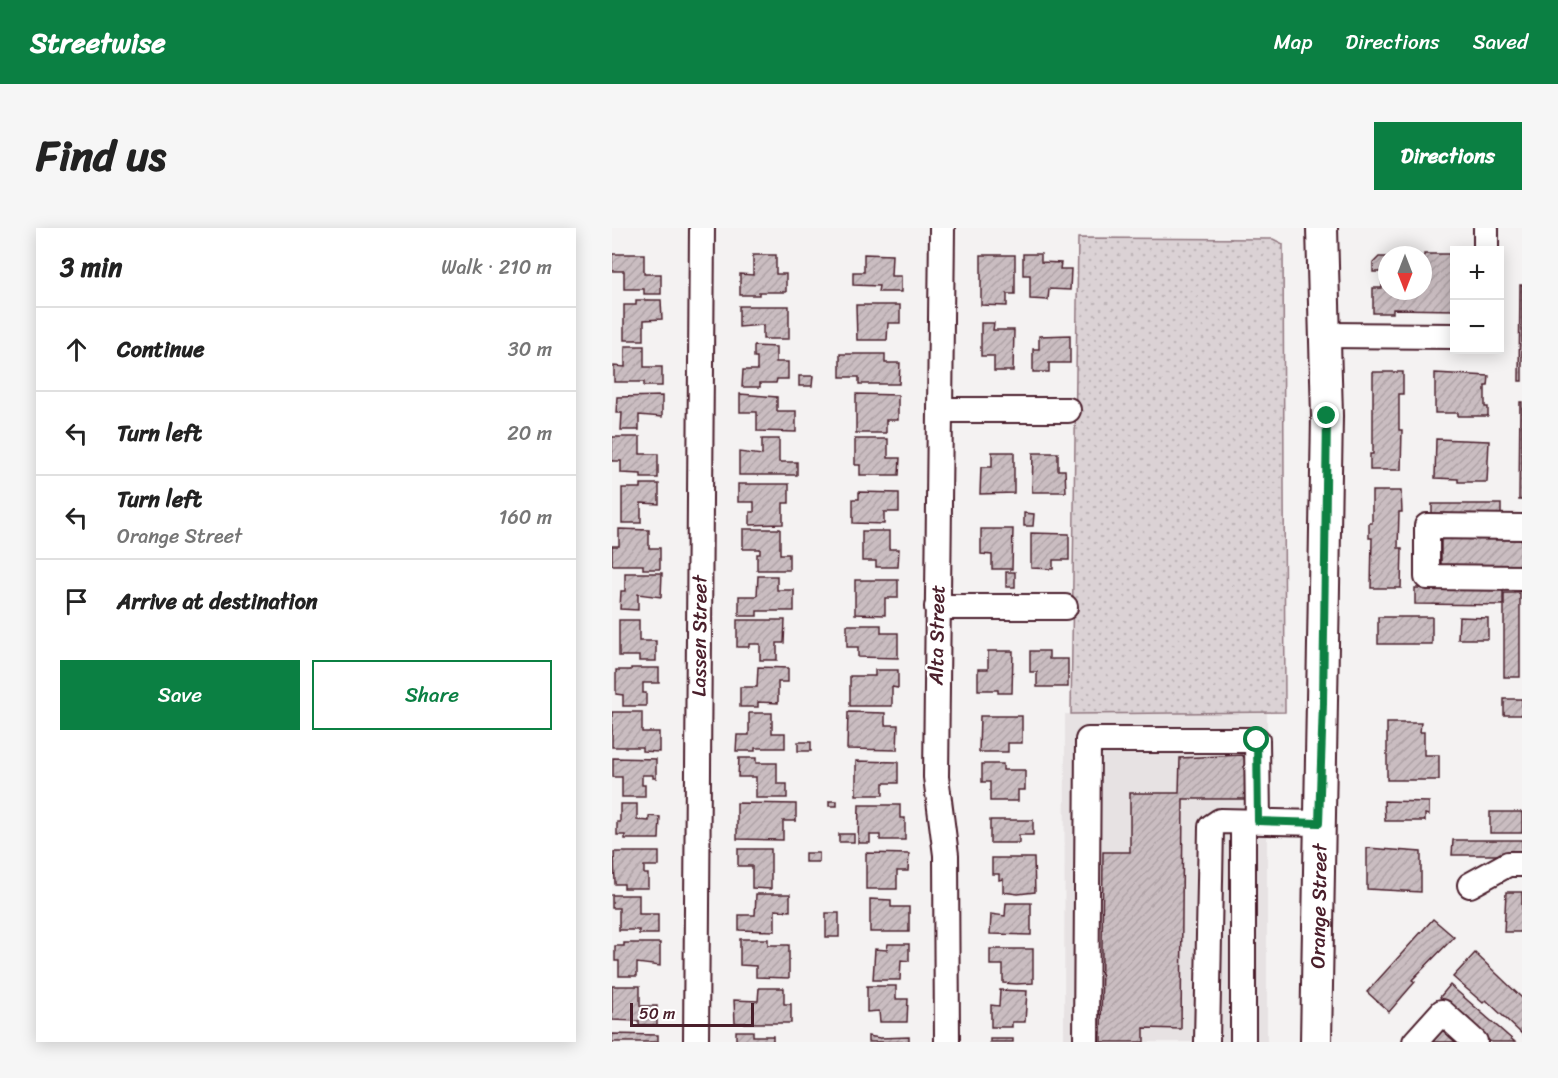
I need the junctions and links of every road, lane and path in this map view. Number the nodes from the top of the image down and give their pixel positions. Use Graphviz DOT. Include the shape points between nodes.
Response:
graph roads {
  1 [pos="702,228"];
  2 [pos="942,228"];
  3 [pos="1322,228"];
  4 [pos="1486,228"];
  5 [pos="1486,246"];
  6 [pos="1324,335"];
  7 [pos="1450,336"];
  8 [pos="941,410"];
  9 [pos="1068,410"];
  10 [pos="1522,527"];
  11 [pos="1522,578"];
  12 [pos="937,607"];
  13 [pos="1065,607"];
  14 [pos="1251,821"];
  15 [pos="1319,823"];
  16 [pos="1522,864"];
  17 [pos="1470,885"];
  18 [pos="696,1042"];
  19 [pos="947,1042"];
  20 [pos="1086,1042"];
  21 [pos="1207,1042"];
  22 [pos="1243,1042"];
  23 [pos="1316,1042"];
  24 [pos="1415,1042"];
  25 [pos="1475,1042"];
  1 -- 18 [label="street, Lassen Street"];
  2 -- 8 [label="street, Alta Street"];
  3 -- 6 [label="main road, Orange Street"];
  4 -- 5 [label="street"];
  6 -- 7 [label="street"];
  6 -- 15 [label="main road, Orange Street" via="1327,416"];
  8 -- 9 [label="street"];
  8 -- 12 [label="street, Alta Street"];
  10 -- 11 [label="street" via="1427,526 1427,577"];
  12 -- 13 [label="street"];
  12 -- 19 [label="street, Alta Street" via="936,777 946,855"];
  14 -- 15 [label="street"];
  14 -- 20 [label="street" via="1257,740 1088,740"];
  14 -- 21 [label="street" via="1220,821 1211,827"];
  14 -- 22 [label="street"];
  15 -- 23 [label="main road, Orange Street"];
  16 -- 17 [label="street" via="1508,864"];
  24 -- 25 [label="street" via="1442,1012"];
}
